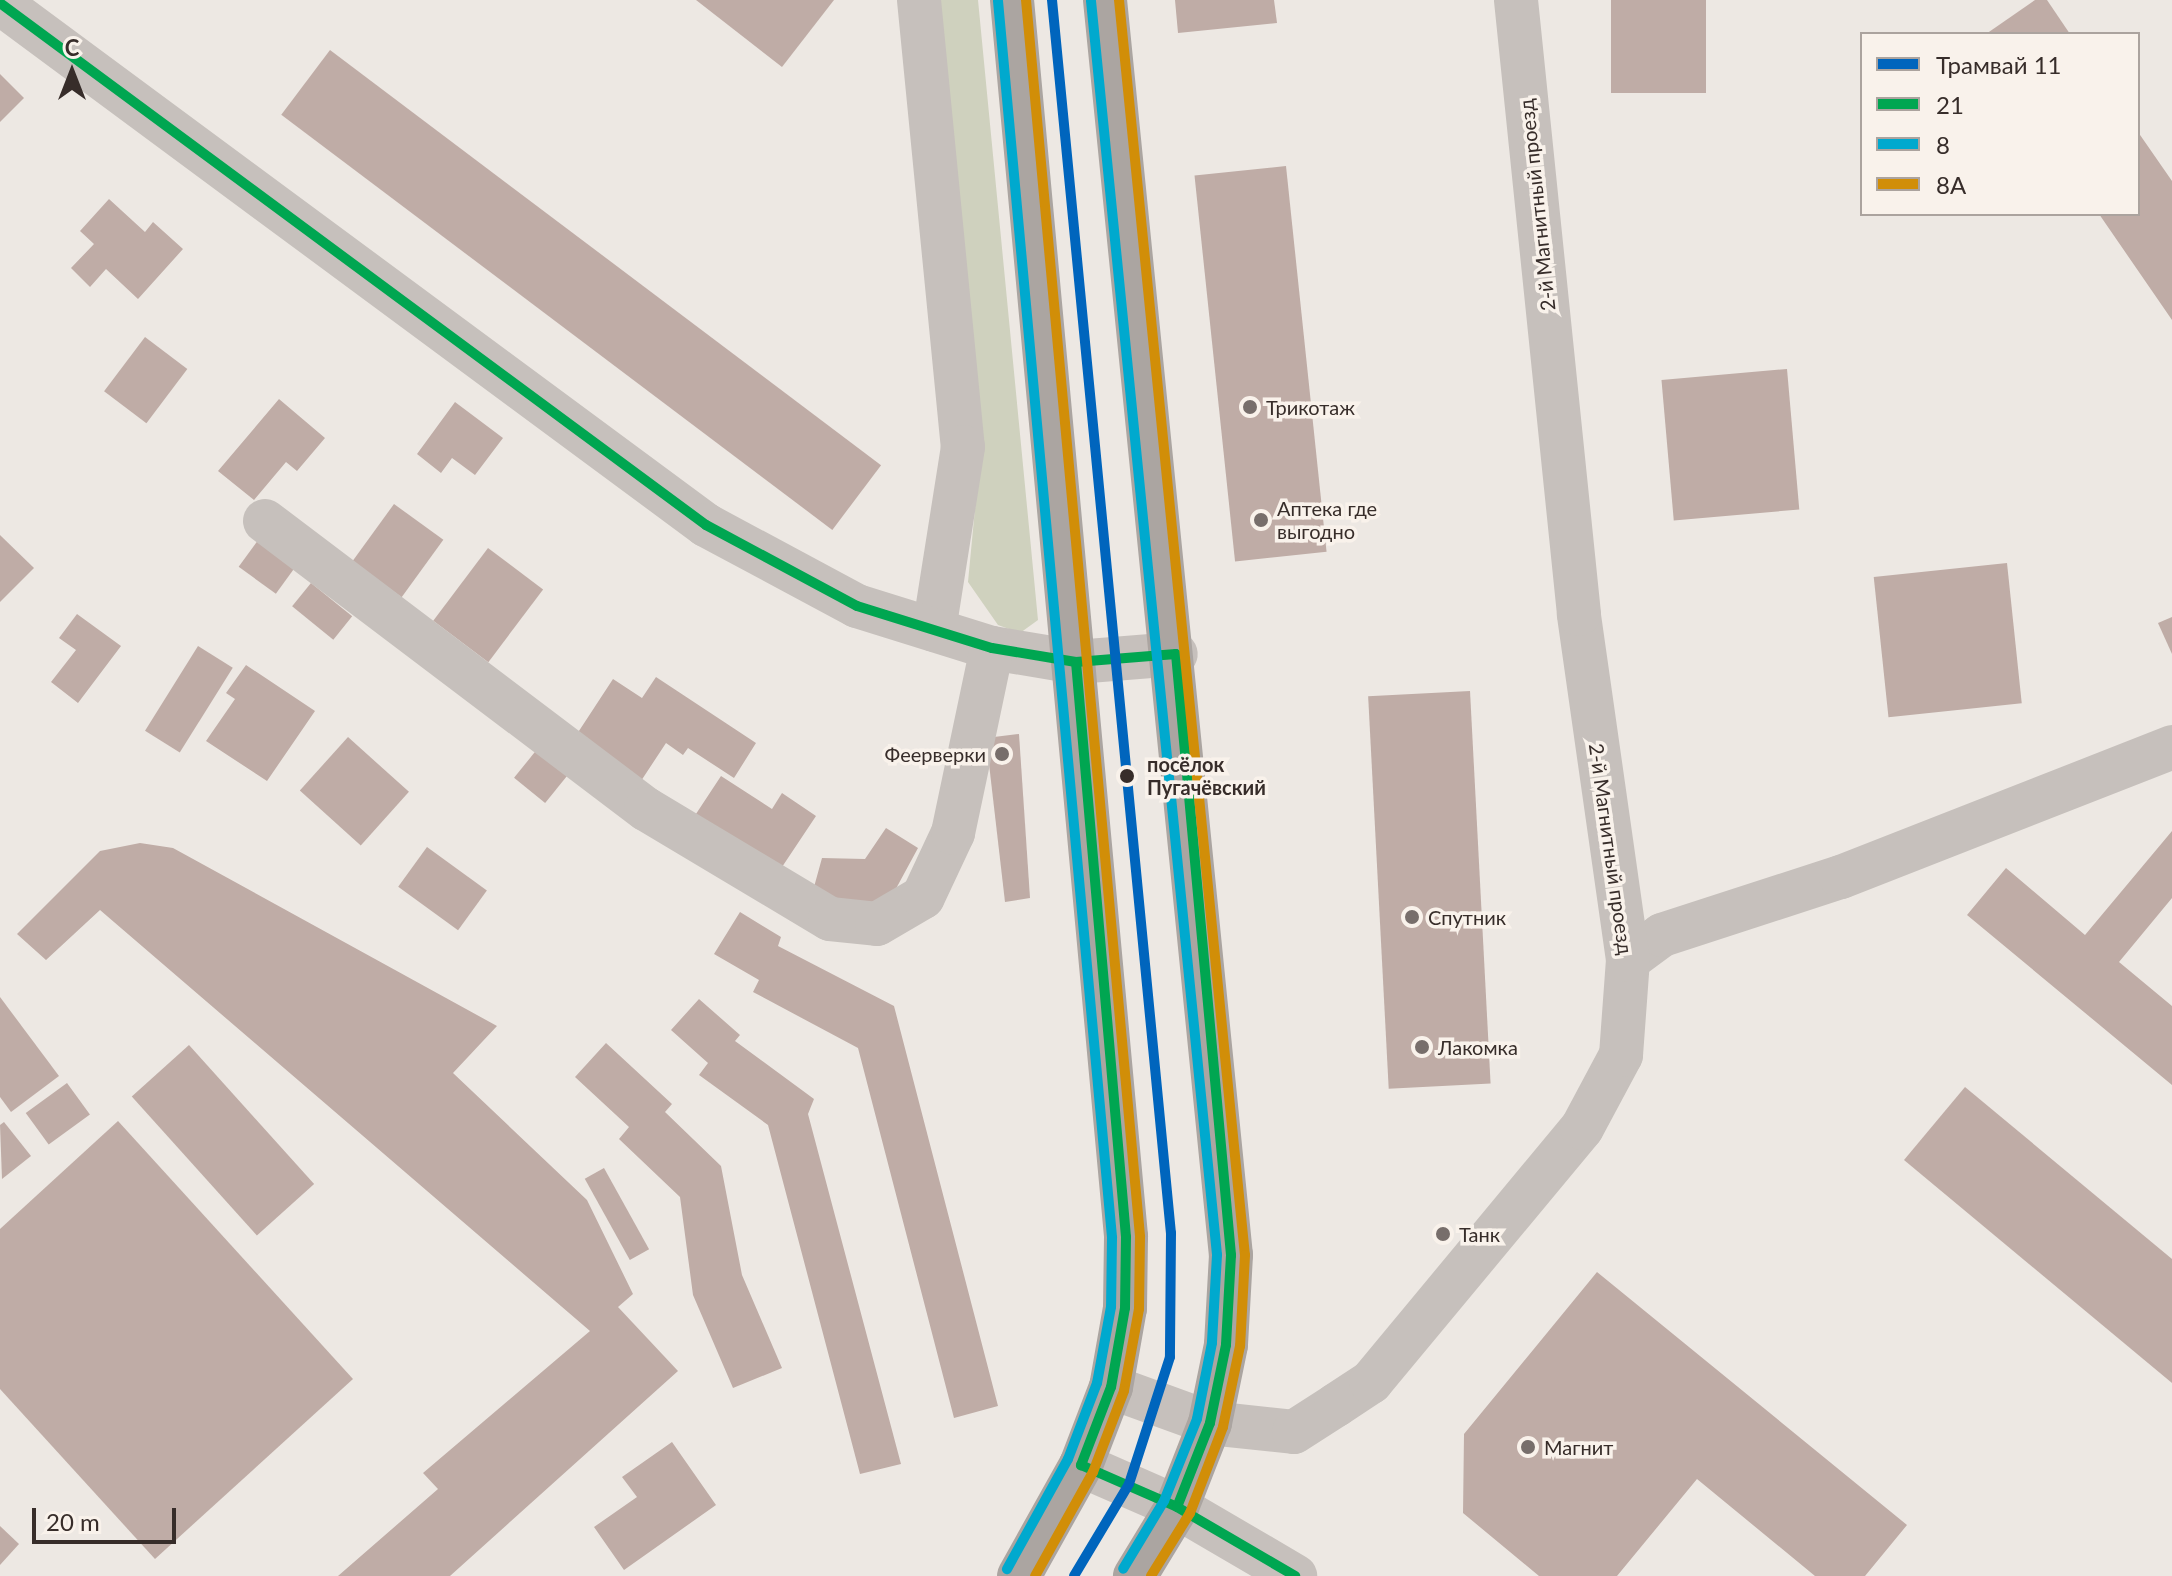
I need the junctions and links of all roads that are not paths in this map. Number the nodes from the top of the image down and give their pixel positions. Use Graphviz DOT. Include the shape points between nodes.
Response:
graph roads {
  1 [pos="919,0"];
  2 [pos="1012,0"];
  3 [pos="1105,0"];
  4 [pos="1516,0"];
  5 [pos="0,3"];
  6 [pos="265,521"];
  7 [pos="934,630"];
  8 [pos="992,648"];
  9 [pos="1176,654"];
  10 [pos="1076,662"];
  11 [pos="2172,747"];
  12 [pos="1628,960"];
  13 [pos="1111,1387"];
  14 [pos="1210,1423"];
  15 [pos="1081,1465"];
  16 [pos="1177,1507"];
  17 [pos="1019,1576"];
  18 [pos="1135,1576"];
  19 [pos="1295,1576"];
  1 -- 7 [label="street" via="963,447"];
  2 -- 10 [label="main road"];
  3 -- 9 [label="main road"];
  4 -- 12 [label="street, 2-й Магнитный проезд" via="1579,614"];
  5 -- 7 [label="street" via="706,525 857,606"];
  6 -- 8 [label="street" via="646,809 830,919 877,924 923,897 953,833"];
  7 -- 8 [label="street"];
  8 -- 10 [label="street"];
  9 -- 10 [label="street"];
  9 -- 14 [label="main road" via="1231,1255 1226,1345"];
  10 -- 13 [label="main road" via="1123,1156 1125,1308"];
  11 -- 12 [label="street" via="1841,877 1662,935"];
  12 -- 14 [label="street, 2-й Магнитный проезд" via="1621,1055 1582,1128 1371,1382 1294,1432"];
  13 -- 14 [label="street, 2-й Магнитный проезд"];
  13 -- 15 [label="main road"];
  14 -- 16 [label="main road"];
  15 -- 16 [label="street"];
  15 -- 17 [label="main road"];
  16 -- 18 [label="main road"];
  16 -- 19 [label="street"];
}
